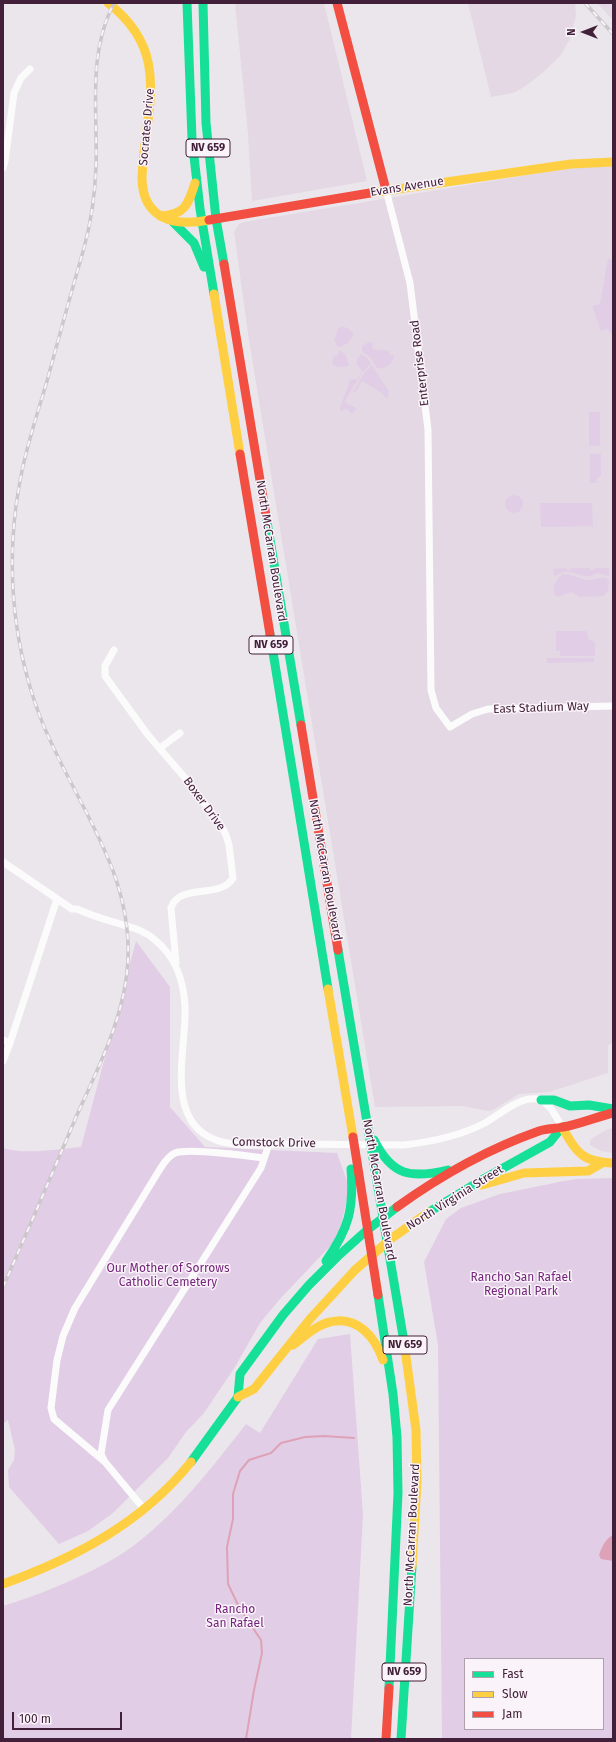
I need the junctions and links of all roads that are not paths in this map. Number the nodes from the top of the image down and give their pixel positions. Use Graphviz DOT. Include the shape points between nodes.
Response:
graph roads {
  1 [pos="108,3"];
  2 [pos="187,3"];
  3 [pos="203,3"];
  4 [pos="337,3"];
  5 [pos="30,69"];
  6 [pos="613,162"];
  7 [pos="3,168"];
  8 [pos="196,179"];
  9 [pos="386,190"];
  10 [pos="160,216"];
  11 [pos="216,219"];
  12 [pos="202,221"];
  13 [pos="173,222"];
  14 [pos="213,294"];
  15 [pos="114,650"];
  16 [pos="613,706"];
  17 [pos="450,728"];
  18 [pos="180,733"];
  19 [pos="160,748"];
  20 [pos="3,862"];
  21 [pos="57,899"];
  22 [pos="177,967"];
  23 [pos="6,1041"];
  24 [pos="3,1061"];
  25 [pos="541,1100"];
  26 [pos="613,1109"];
  27 [pos="613,1113"];
  28 [pos="368,1125"];
  29 [pos="562,1128"];
  30 [pos="269,1144"];
  31 [pos="264,1158"];
  32 [pos="602,1163"];
  33 [pos="613,1163"];
  34 [pos="353,1164"];
  35 [pos="459,1167"];
  36 [pos="466,1189"];
  37 [pos="384,1217"];
  38 [pos="368,1231"];
  39 [pos="388,1242"];
  40 [pos="372,1255"];
  41 [pos="315,1279"];
  42 [pos="282,1352"];
  43 [pos="393,1394"];
  44 [pos="238,1396"];
  45 [pos="105,1462"];
  46 [pos="144,1509"];
  47 [pos="3,1584"];
  48 [pos="386,1739"];
  49 [pos="401,1739"];
  1 -- 10 [label="main road, Socrates Drive" via="122,13 135,30 149,62 151,88 142,183 146,200"];
  2 -- 8 [label="main road, North McCarran Boulevard / NV 659" via="190,114"];
  3 -- 11 [label="main road, North McCarran Boulevard / NV 659" via="206,123"];
  4 -- 9 [label="main road, Enterprise Road"];
  5 -- 7 [label="street" via="21,78 14,93"];
  6 -- 9 [label="main road, Evans Avenue" via="565,164"];
  8 -- 10 [label="main road" via="187,206 182,212"];
  8 -- 12 [label="main road, North McCarran Boulevard / NV 659"];
  9 -- 11 [label="main road, Evans Avenue"];
  9 -- 17 [label="street, Enterprise Road" via="413,297 429,445 431,690 436,708"];
  10 -- 13 [label="main road, Socrates Drive"];
  11 -- 12 [label="main road, Evans Avenue"];
  11 -- 28 [label="main road, North McCarran Boulevard / NV 659"];
  12 -- 13 [label="main road, Socrates Drive"];
  12 -- 14 [label="main road, North McCarran Boulevard / NV 659"];
  13 -- 14 [label="main road" via="195,245"];
  14 -- 34 [label="main road, North McCarran Boulevard / NV 659" via="350,1126"];
  15 -- 19 [label="street, Boxer Drive" via="105,666 105,676"];
  16 -- 17 [label="street, East Stadium Way" via="488,709 472,714"];
  18 -- 19 [label="street"];
  19 -- 22 [label="street, Boxer Drive" via="221,825 229,846 233,878 226,886 182,896 173,902 171,908"];
  20 -- 21 [label="street, Comstock Drive"];
  21 -- 22 [label="street, Comstock Drive" via="72,909 138,929 149,935 164,948"];
  21 -- 23 [label="street"];
  22 -- 30 [label="street, Comstock Drive" via="185,1005 182,1088 185,1110 204,1135 222,1142"];
  23 -- 24 [label="street"];
  25 -- 26 [label="main road" via="554,1100 570,1106 589,1105"];
  25 -- 29 [label="street" via="551,1108"];
  25 -- 30 [label="street, Comstock Drive" via="527,1099 479,1126 457,1135 424,1143"];
  27 -- 29 [label="main road, North Virginia Street"];
  28 -- 35 [label="main road" via="378,1149 388,1163 402,1172 419,1176"];
  28 -- 37 [label="main road, North McCarran Boulevard / NV 659"];
  29 -- 32 [label="main road" via="582,1157"];
  29 -- 35 [label="main road, North Virginia Street" via="538,1131"];
  29 -- 36 [label="main road, North Virginia Street" via="550,1142"];
  30 -- 31 [label="street"];
  31 -- 45 [label="street" via="261,1168 108,1410 101,1454"];
  31 -- 45 [label="street" via="182,1151 170,1156 75,1308 63,1336 57,1360 52,1414 62,1427"];
  32 -- 33 [label="main road"];
  32 -- 36 [label="main road" via="588,1171 524,1174"];
  34 -- 38 [label="main road, North McCarran Boulevard / NV 659"];
  34 -- 41 [label="main road" via="347,1225"];
  35 -- 37 [label="main road, North Virginia Street"];
  36 -- 39 [label="main road, North Virginia Street"];
  37 -- 38 [label="main road, North Virginia Street"];
  37 -- 39 [label="main road, North McCarran Boulevard / NV 659"];
  38 -- 40 [label="main road, North McCarran Boulevard / NV 659"];
  38 -- 41 [label="main road, North Virginia Street"];
  39 -- 40 [label="main road, North Virginia Street"];
  39 -- 49 [label="main road, North McCarran Boulevard / NV 659" via="409,1374 417,1457"];
  40 -- 42 [label="main road, North Virginia Street" via="325,1301"];
  40 -- 43 [label="main road, North McCarran Boulevard / NV 659"];
  41 -- 44 [label="main road, North Virginia Street" via="283,1315 240,1374"];
  42 -- 43 [label="main road" via="322,1325 351,1322 368,1332 375,1340 383,1356"];
  42 -- 44 [label="main road, North Virginia Street" via="254,1389"];
  43 -- 48 [label="main road, North McCarran Boulevard / NV 659" via="398,1493"];
  44 -- 46 [label="main road, North Virginia Street" via="184,1470"];
  45 -- 46 [label="street"];
  46 -- 47 [label="main road, North Virginia Street" via="118,1530 88,1548 42,1570"];
}
